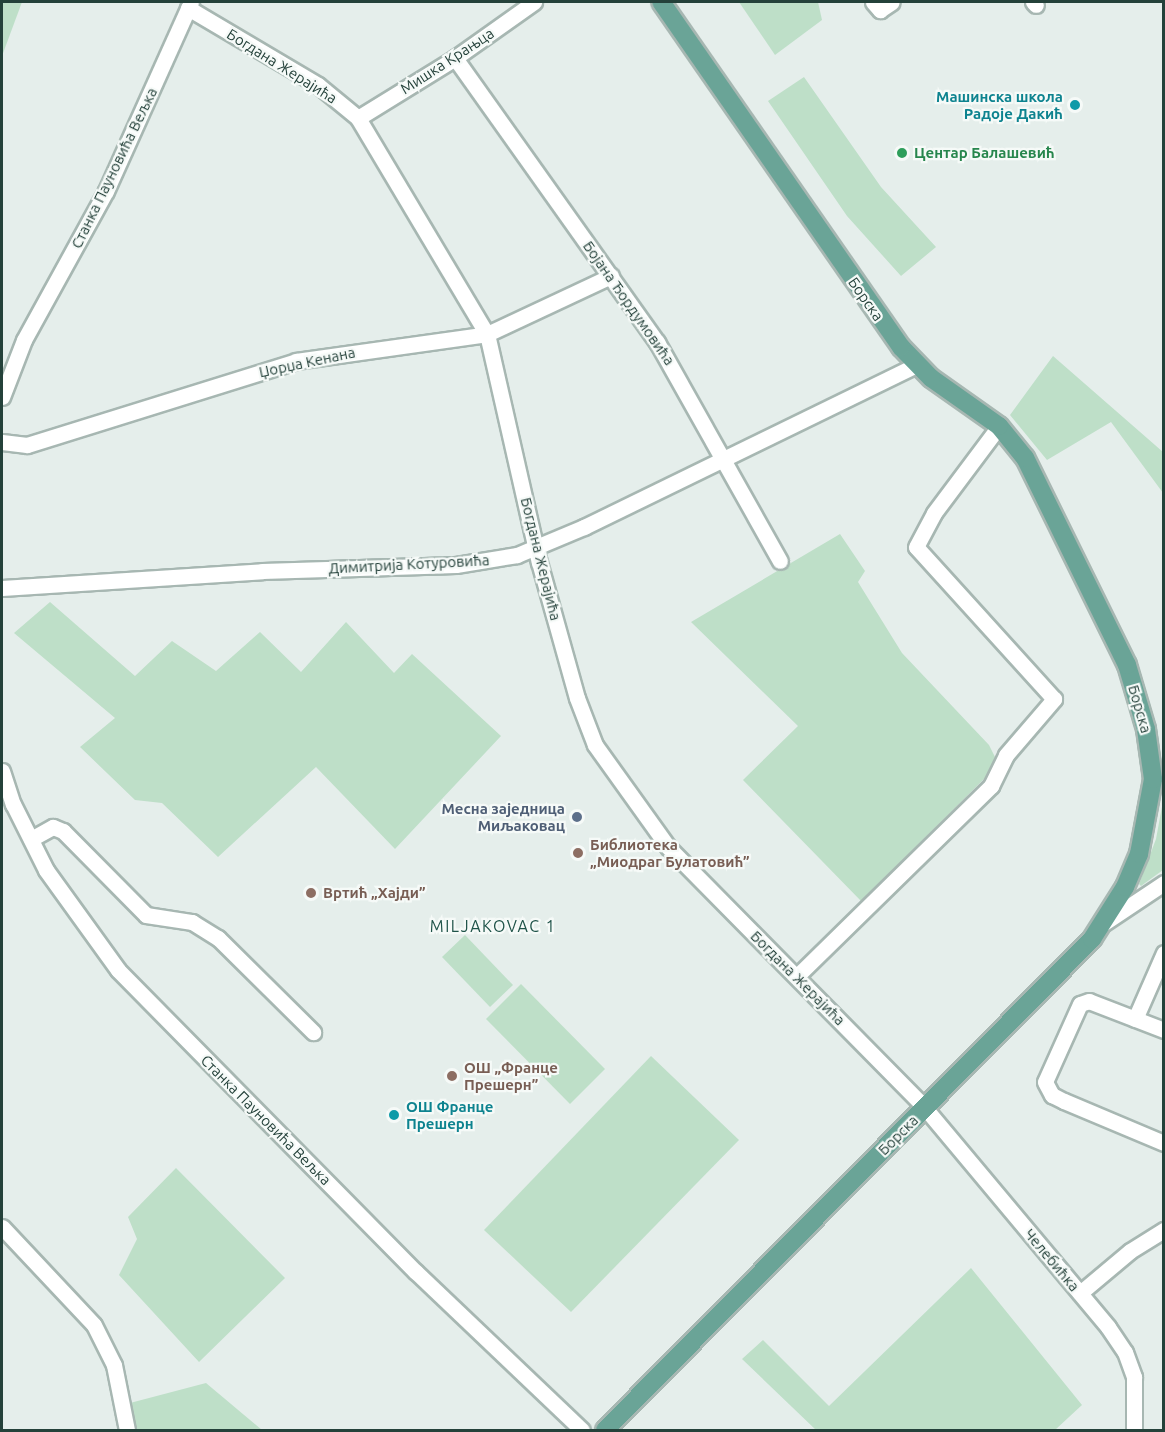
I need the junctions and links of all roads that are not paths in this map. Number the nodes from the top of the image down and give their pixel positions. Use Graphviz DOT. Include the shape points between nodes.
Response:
graph roads {
  1 [pos="534,2"];
  2 [pos="661,2"];
  3 [pos="873,2"];
  4 [pos="891,2"];
  5 [pos="189,5"];
  6 [pos="455,58"];
  7 [pos="358,118"];
  8 [pos="611,276"];
  9 [pos="487,334"];
  10 [pos="916,364"];
  11 [pos="2,397"];
  12 [pos="999,426"];
  13 [pos="2,442"];
  14 [pos="722,459"];
  15 [pos="536,548"];
  16 [pos="780,561"];
  17 [pos="2,588"];
  18 [pos="1158,755"];
  19 [pos="2,771"];
  20 [pos="30,839"];
  21 [pos="1164,883"];
  22 [pos="1104,923"];
  23 [pos="1164,953"];
  24 [pos="797,976"];
  25 [pos="1135,1019"];
  26 [pos="1164,1030"];
  27 [pos="313,1032"];
  28 [pos="925,1108"];
  29 [pos="1164,1143"];
  30 [pos="2,1227"];
  31 [pos="1164,1230"];
  32 [pos="1080,1293"];
  33 [pos="128,1431"];
  34 [pos="582,1431"];
  35 [pos="605,1431"];
  36 [pos="1134,1431"];
  1 -- 6 [label="street, Мишка Крањца"];
  2 -- 10 [label="main road, Борска" via="872,309"];
  3 -- 4 [label="street" via="880,10"];
  5 -- 7 [label="street, Богдана Жерајића" via="318,85"];
  5 -- 11 [label="street, Станка Пауновића Вељка" via="106,191 24,340"];
  6 -- 7 [label="street, Мишка Крањца"];
  6 -- 8 [label="street, Бојана Ђордумовића"];
  7 -- 9 [label="street, Богдана Жерајића"];
  8 -- 9 [label="street, Џорџа Кенана"];
  8 -- 14 [label="street, Бојана Ђордумовића" via="677,372"];
  9 -- 13 [label="street, Џорџа Кенана" via="296,361 27,445"];
  9 -- 15 [label="street, Богдана Жерајића"];
  10 -- 12 [label="main road, Борска"];
  10 -- 14 [label="street, Димитрија Котуровића"];
  12 -- 18 [label="main road, Борска" via="1025,458 1115,638"];
  12 -- 24 [label="street" via="934,513 916,547 1054,699 1006,755 990,786"];
  14 -- 15 [label="street, Димитрија Котуровића"];
  14 -- 16 [label="street, Бојана Ђордумовића"];
  15 -- 17 [label="street, Димитрија Котуровића" via="505,558 456,564 262,571"];
  15 -- 24 [label="street, Богдана Жерајића" via="595,746 668,847"];
  18 -- 22 [label="main road, Борска" via="1144,839 1125,887"];
  19 -- 20 [label="street, Станка Пауновића Вељка"];
  20 -- 27 [label="street" via="53,827 63,831 146,915 192,922 212,934"];
  20 -- 34 [label="street, Станка Пауновића Вељка" via="78,919 118,970 416,1272"];
  21 -- 22 [label="street"];
  22 -- 28 [label="main road, Борска"];
  23 -- 25 [label="street"];
  24 -- 28 [label="street, Богдана Жерајића"];
  25 -- 26 [label="street"];
  25 -- 29 [label="street" via="1089,1001 1080,1004 1045,1082 1052,1095"];
  28 -- 32 [label="street, Челебићка"];
  28 -- 35 [label="main road, Борска"];
  30 -- 33 [label="street" via="94,1325 114,1365"];
  31 -- 32 [label="street" via="1130,1251"];
  32 -- 36 [label="street, Челебићка" via="1129,1360 1137,1400"];
}
